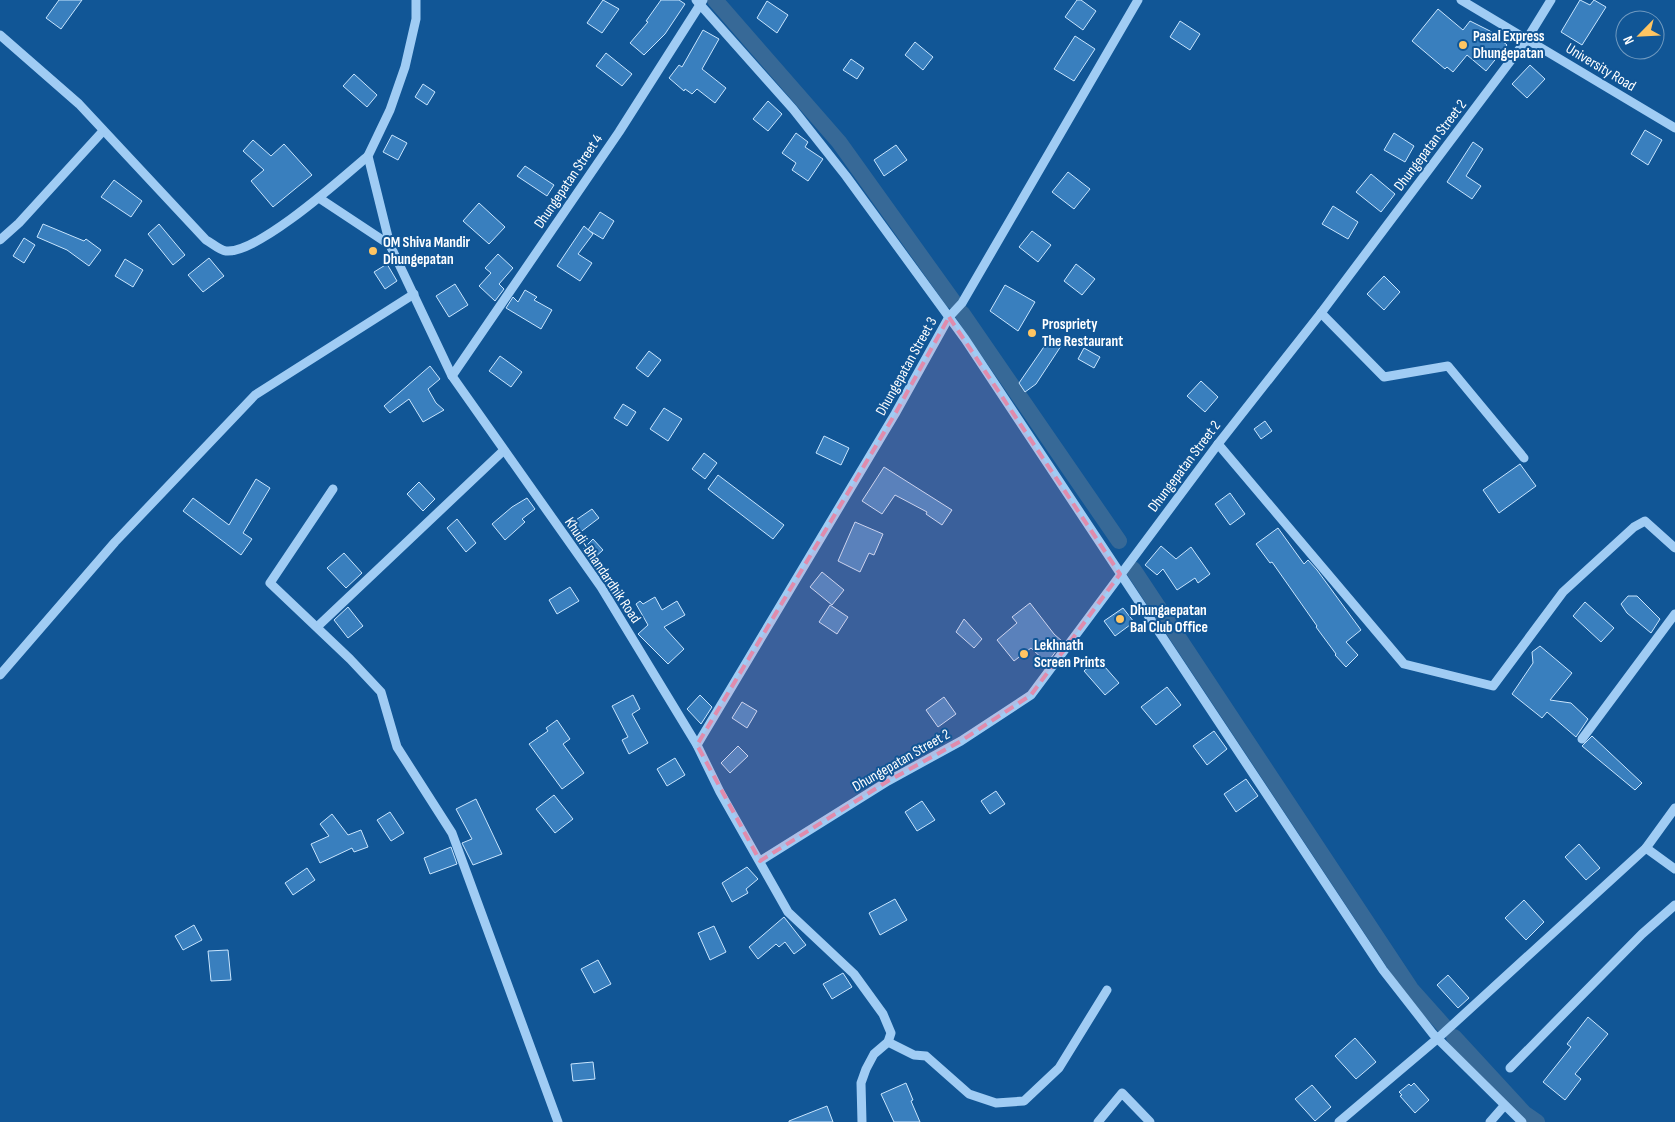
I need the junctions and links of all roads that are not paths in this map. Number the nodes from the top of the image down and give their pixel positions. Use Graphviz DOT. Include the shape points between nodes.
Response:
graph roads {
  1 [pos="416,0"];
  2 [pos="1138,0"];
  3 [pos="1461,0"];
  4 [pos="1551,0"];
  5 [pos="700,1"];
  6 [pos="0,35"];
  7 [pos="1527,39"];
  8 [pos="1675,128"];
  9 [pos="103,131"];
  10 [pos="368,156"];
  11 [pos="319,198"];
  12 [pos="0,240"];
  13 [pos="390,245"];
  14 [pos="414,294"];
  15 [pos="1321,313"];
  16 [pos="948,317"];
  17 [pos="452,376"];
  18 [pos="1218,444"];
  19 [pos="503,451"];
  20 [pos="1524,458"];
  21 [pos="333,489"];
  22 [pos="1675,548"];
  23 [pos="1120,574"];
  24 [pos="1675,614"];
  25 [pos="317,627"];
  26 [pos="1,673"];
  27 [pos="1582,739"];
  28 [pos="697,746"];
  29 [pos="1675,808"];
  30 [pos="1646,848"];
  31 [pos="760,861"];
  32 [pos="1675,869"];
  33 [pos="1675,905"];
  34 [pos="1108,990"];
  35 [pos="1437,1039"];
  36 [pos="888,1042"];
  37 [pos="1510,1068"];
  38 [pos="1504,1106"];
  39 [pos="558,1122"];
  40 [pos="862,1122"];
  41 [pos="1098,1122"];
  42 [pos="1150,1122"];
  43 [pos="1339,1122"];
  44 [pos="1490,1122"];
  45 [pos="1522,1122"];
  1 -- 10 [label="street" via="416,19 405,67 390,110"];
  2 -- 16 [label="street, Dhungepatan Street 3" via="962,303"];
  3 -- 7 [label="street, University Road"];
  4 -- 7 [label="street, Dhungepatan Street 2"];
  5 -- 16 [label="street" via="793,109"];
  5 -- 17 [label="street, Dhungepatan Street 4" via="619,132"];
  6 -- 9 [label="street" via="78,104"];
  7 -- 8 [label="street, University Road"];
  7 -- 15 [label="street, Dhungepatan Street 2"];
  9 -- 11 [label="street" via="206,240 224,251 239,250 284,224"];
  9 -- 12 [label="street" via="19,224"];
  10 -- 11 [label="street"];
  10 -- 13 [label="street, Khudi-Bhandardhik Road"];
  11 -- 13 [label="street"];
  13 -- 14 [label="street, Khudi-Bhandardhik Road"];
  14 -- 17 [label="street, Khudi-Bhandardhik Road"];
  14 -- 26 [label="street" via="255,395 114,542"];
  15 -- 18 [label="street, Dhungepatan Street 2"];
  15 -- 20 [label="street" via="1384,377 1448,366"];
  16 -- 23 [label="street"];
  16 -- 28 [label="street, Dhungepatan Street 3" via="895,414"];
  17 -- 19 [label="street, Khudi-Bhandardhik Road"];
  18 -- 22 [label="street" via="1404,664 1493,686 1563,592 1634,527 1645,520"];
  18 -- 23 [label="street, Dhungepatan Street 2"];
  19 -- 25 [label="street"];
  19 -- 28 [label="street, Khudi-Bhandardhik Road" via="601,587"];
  21 -- 25 [label="street" via="270,583"];
  23 -- 31 [label="street, Dhungepatan Street 2" via="1031,695 962,741 888,781"];
  23 -- 35 [label="street" via="1383,970"];
  24 -- 27 [label="street"];
  25 -- 39 [label="street" via="381,692 397,747 452,833"];
  28 -- 31 [label="street, Khudi-Bhandardhik Road"];
  29 -- 30 [label="street"];
  30 -- 32 [label="street"];
  30 -- 35 [label="street"];
  31 -- 36 [label="street, Khudi-Bhandardhik Road" via="788,912 854,974 883,1014 891,1033"];
  33 -- 37 [label="street" via="1642,934"];
  34 -- 36 [label="street" via="1059,1068 1024,1101 996,1103 969,1094 926,1056 914,1055"];
  35 -- 38 [label="street"];
  35 -- 43 [label="street"];
  36 -- 40 [label="street" via="874,1054 861,1083"];
  38 -- 44 [label="street"];
  38 -- 45 [label="street"];
  41 -- 42 [label="street" via="1122,1093"];
}
